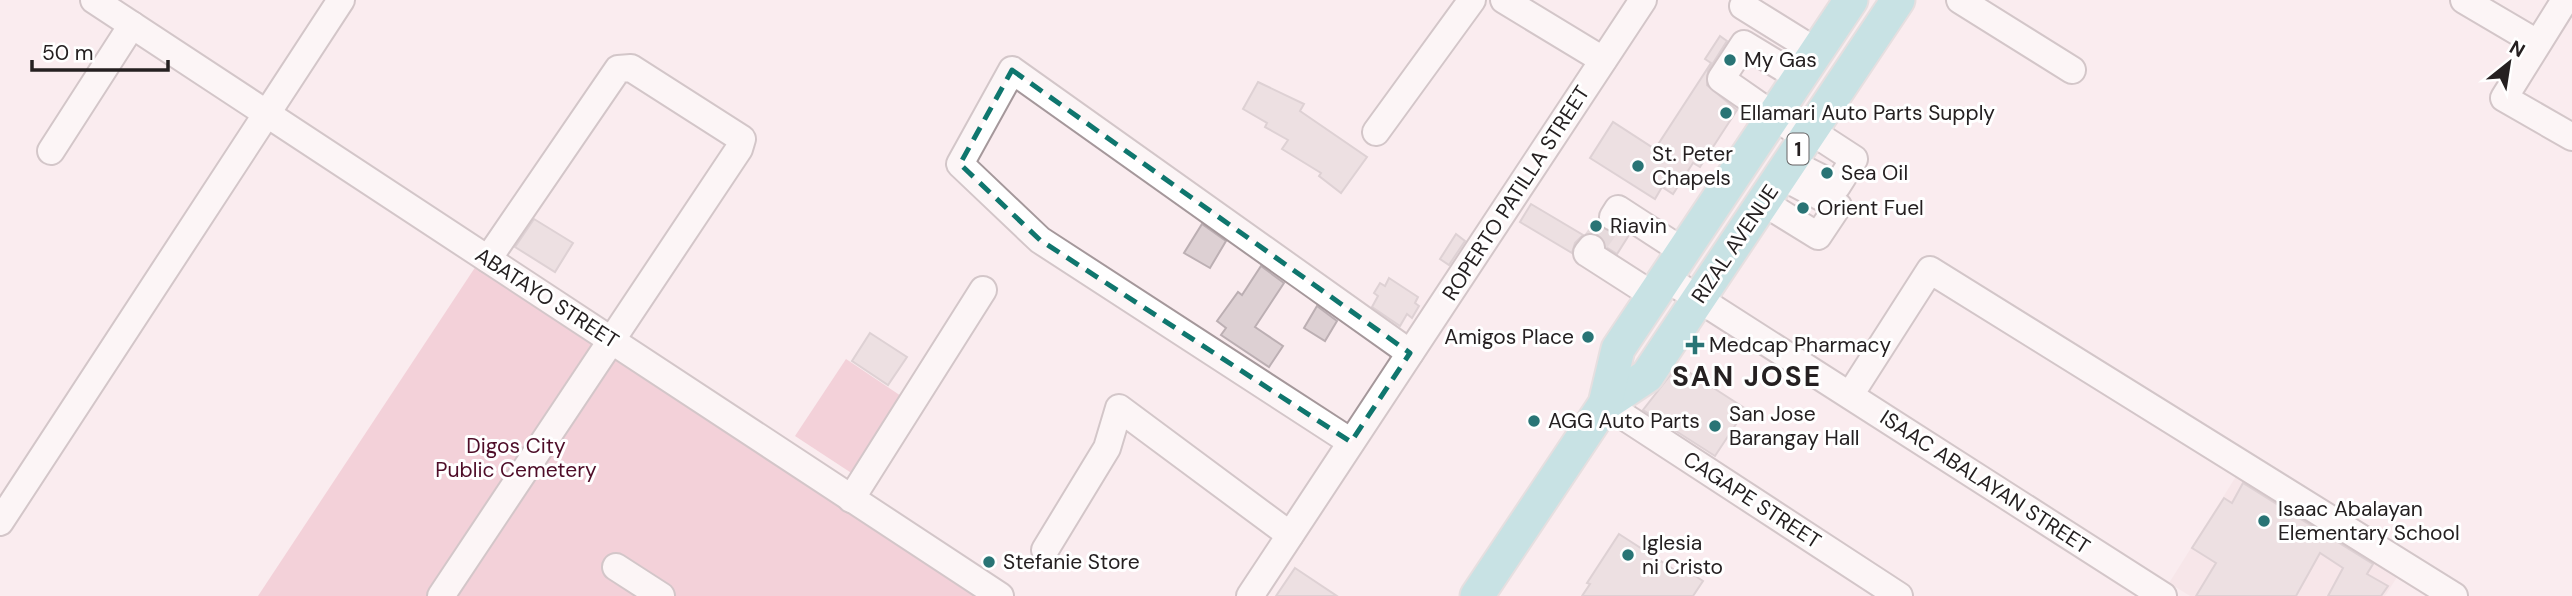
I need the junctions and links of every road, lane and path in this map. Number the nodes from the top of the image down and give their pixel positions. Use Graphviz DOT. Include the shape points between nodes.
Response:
graph roads {
  1 [pos="94,0"];
  2 [pos="341,0"];
  3 [pos="1472,0"];
  4 [pos="1504,0"];
  5 [pos="1643,0"];
  6 [pos="1851,0"];
  7 [pos="1898,0"];
  8 [pos="1960,0"];
  9 [pos="2465,0"];
  10 [pos="2565,0"];
  11 [pos="1742,6"];
  12 [pos="132,25"];
  13 [pos="2537,43"];
  14 [pos="1604,60"];
  15 [pos="1809,65"];
  16 [pos="2072,70"];
  17 [pos="266,114"];
  18 [pos="1774,118"];
  19 [pos="1376,132"];
  20 [pos="2572,137"];
  21 [pos="51,151"];
  22 [pos="1790,162"];
  23 [pos="1613,217"];
  24 [pos="1591,248"];
  25 [pos="488,259"];
  26 [pos="1668,275"];
  27 [pos="983,290"];
  28 [pos="1698,299"];
  29 [pos="611,340"];
  30 [pos="1410,353"];
  31 [pos="1850,395"];
  32 [pos="1605,404"];
  33 [pos="1351,442"];
  34 [pos="851,499"];
  35 [pos="0,522"];
  36 [pos="1290,535"];
  37 [pos="1045,550"];
  38 [pos="617,566"];
  39 [pos="441,596"];
  40 [pos="661,596"];
  41 [pos="1000,596"];
  42 [pos="1250,596"];
  43 [pos="1477,596"];
  44 [pos="1899,596"];
  45 [pos="2163,596"];
  46 [pos="2454,596"];
  1 -- 12 [label="street, ABATAYO STREET"];
  2 -- 17 [label="street"];
  3 -- 19 [label="street"];
  4 -- 14 [label="street"];
  5 -- 14 [label="street, ROPERTO PATILLA STREET"];
  6 -- 15 [label="main road, RIZAL AVENUE / 1"];
  7 -- 22 [label="main road, RIZAL AVENUE / 1"];
  8 -- 16 [label="street"];
  9 -- 13 [label="street"];
  10 -- 13 [label="street"];
  11 -- 15 [label="street"];
  12 -- 17 [label="street, ABATAYO STREET"];
  12 -- 21 [label="street"];
  13 -- 20 [label="street" via="2504,97"];
  14 -- 30 [label="street, ROPERTO PATILLA STREET"];
  15 -- 18 [label="main road, RIZAL AVENUE / 1"];
  15 -- 18 [label="street" via="1744,44 1732,62 1721,79"];
  17 -- 25 [label="street, ABATAYO STREET"];
  17 -- 35 [label="street"];
  18 -- 22 [label="street"];
  18 -- 26 [label="main road, RIZAL AVENUE / 1"];
  22 -- 28 [label="main road, RIZAL AVENUE / 1"];
  23 -- 26 [label="street" via="1618,209"];
  24 -- 26 [label="street" via="1587,253"];
  25 -- 29 [label="street, ABATAYO STREET"];
  25 -- 29 [label="street" via="618,69 631,68 742,139"];
  26 -- 28 [label="street, ISAAC ABALAYAN STREET"];
  26 -- 32 [label="main road, RIZAL AVENUE / 1" via="1618,349"];
  27 -- 34 [label="street"];
  28 -- 31 [label="street, ISAAC ABALAYAN STREET"];
  28 -- 32 [label="main road, RIZAL AVENUE / 1" via="1647,376"];
  29 -- 34 [label="street, ABATAYO STREET"];
  29 -- 39 [label="street"];
  30 -- 33 [label="street, ROPERTO PATILLA STREET"];
  30 -- 33 [label="street" via="1012,70 960,164 1040,240"];
  31 -- 45 [label="street, ISAAC ABALAYAN STREET"];
  31 -- 46 [label="street" via="1930,270"];
  32 -- 43 [label="main road, RIZAL AVENUE / 1"];
  32 -- 44 [label="street, CAGAPE STREET"];
  33 -- 36 [label="street, ROPERTO PATILLA STREET"];
  34 -- 41 [label="street, ABATAYO STREET"];
  36 -- 37 [label="street" via="1119,408 1107,448"];
  36 -- 42 [label="street, ROPERTO PATILLA STREET"];
  38 -- 40 [label="street"];
}
